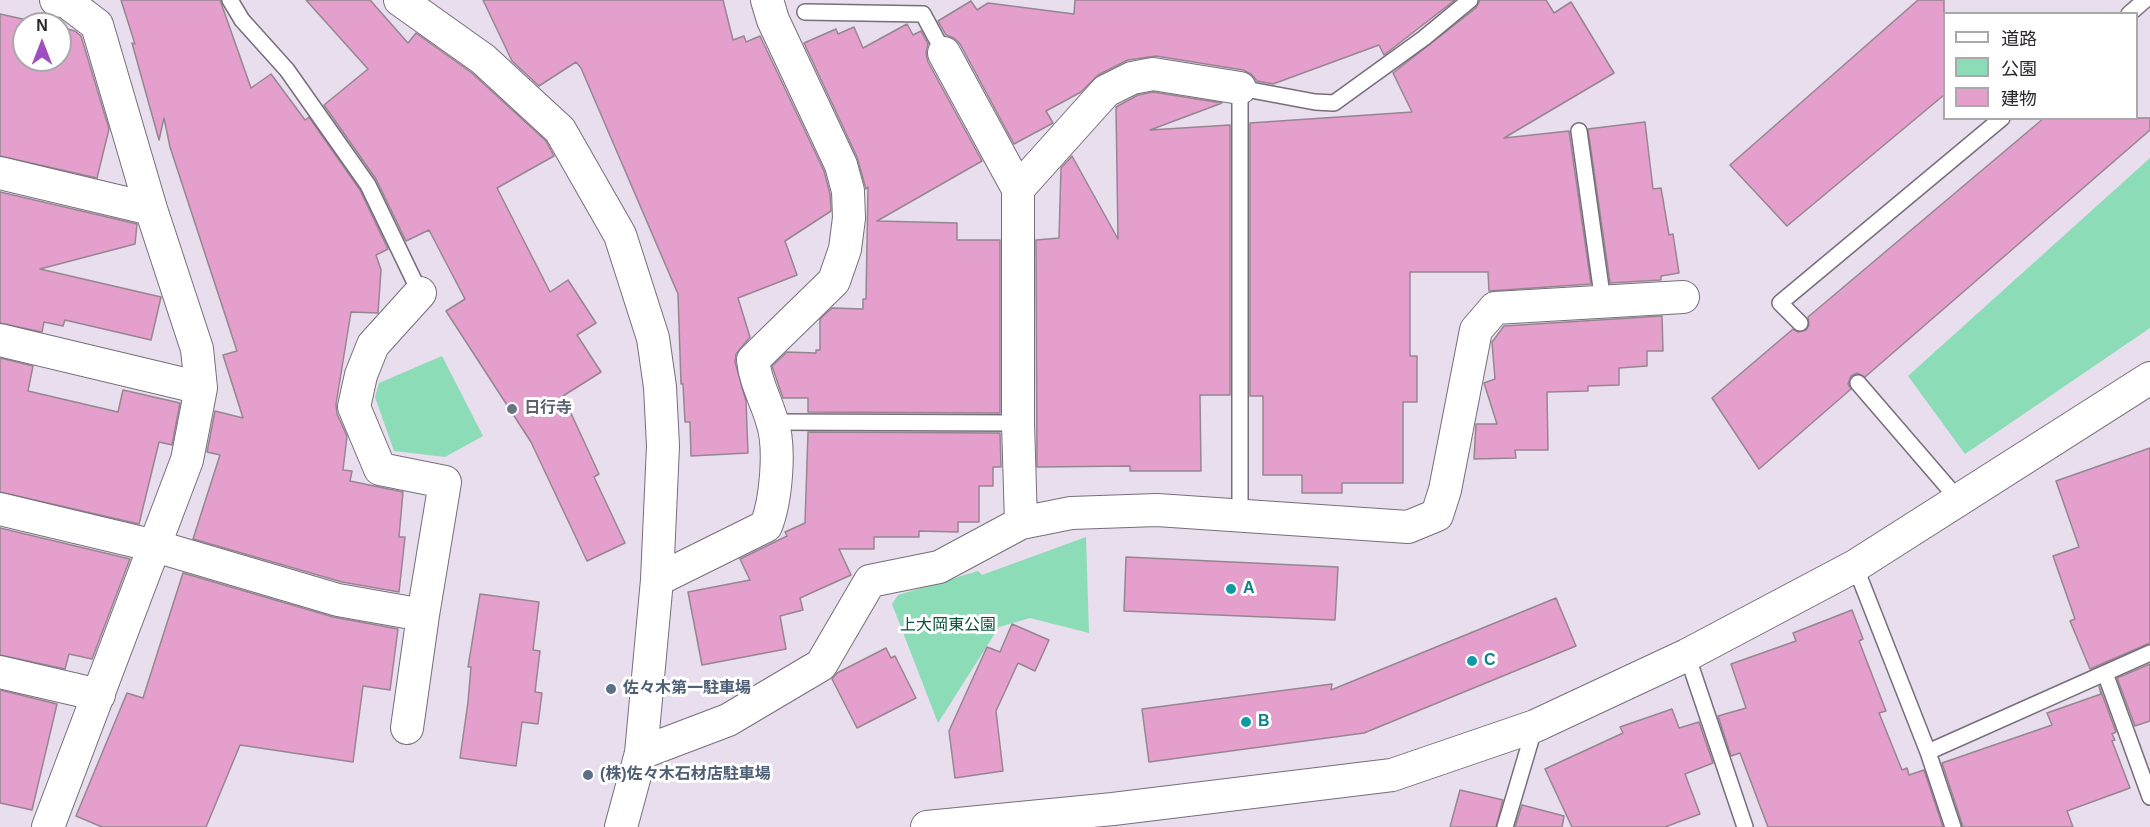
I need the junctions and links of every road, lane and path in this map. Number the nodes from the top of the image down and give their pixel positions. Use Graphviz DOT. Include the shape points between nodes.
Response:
graph roads {
  1 [pos="56,0"];
  2 [pos="230,0"];
  3 [pos="400,0"];
  4 [pos="767,0"];
  5 [pos="1470,0"];
  6 [pos="2145,0"];
  7 [pos="805,12"];
  8 [pos="2131,12"];
  9 [pos="944,53"];
  10 [pos="1240,88"];
  11 [pos="2000,120"];
  12 [pos="1579,131"];
  13 [pos="0,173"];
  14 [pos="1018,189"];
  15 [pos="151,210"];
  16 [pos="420,293"];
  17 [pos="1683,297"];
  18 [pos="1603,302"];
  19 [pos="1800,323"];
  20 [pos="0,340"];
  21 [pos="2150,378"];
  22 [pos="1858,383"];
  23 [pos="201,388"];
  24 [pos="773,422"];
  25 [pos="1018,423"];
  26 [pos="1958,499"];
  27 [pos="0,508"];
  28 [pos="1240,516"];
  29 [pos="1022,523"];
  30 [pos="155,546"];
  31 [pos="1855,566"];
  32 [pos="657,580"];
  33 [pos="423,615"];
  34 [pos="2150,653"];
  35 [pos="1687,655"];
  36 [pos="0,672"];
  37 [pos="2105,673"];
  38 [pos="99,695"];
  39 [pos="1535,726"];
  40 [pos="407,728"];
  41 [pos="1928,752"];
  42 [pos="641,753"];
  43 [pos="2150,797"];
  44 [pos="48,827"];
  45 [pos="621,827"];
  46 [pos="927,827"];
  47 [pos="1505,827"];
  48 [pos="1745,827"];
  49 [pos="1953,827"];
  1 -- 15 [label="street" via="67,2 97,25"];
  2 -- 16 [label="lane" via="242,20 287,70 368,185"];
  3 -- 32 [label="street" via="483,59 560,130 620,235 654,338 660,387 663,446"];
  4 -- 24 [label="street" via="841,165 848,191 849,218 845,249 834,281 753,360 754,375"];
  5 -- 10 [label="lane" via="1334,103"];
  6 -- 8 [label="lane"];
  7 -- 9 [label="lane" via="922,14"];
  9 -- 14 [label="street"];
  10 -- 14 [label="street" via="1153,74 1132,78 1107,91"];
  10 -- 28 [label="lane"];
  11 -- 19 [label="lane" via="1780,303"];
  12 -- 18 [label="lane"];
  13 -- 15 [label="street"];
  14 -- 25 [label="street"];
  15 -- 23 [label="street" via="197,349"];
  16 -- 33 [label="street" via="373,345 354,407 380,469 445,482"];
  17 -- 18 [label="street"];
  18 -- 28 [label="street" via="1495,308 1476,330 1437,514 1408,527"];
  20 -- 23 [label="street"];
  21 -- 26 [label="street"];
  22 -- 26 [label="lane"];
  23 -- 30 [label="street" via="187,460"];
  24 -- 25 [label="lane"];
  24 -- 32 [label="street" via="776,462 766,526"];
  25 -- 29 [label="street"];
  26 -- 31 [label="street"];
  27 -- 30 [label="street"];
  28 -- 29 [label="street" via="1157,510 1071,513"];
  29 -- 42 [label="street" via="939,567 870,580 821,665 728,720"];
  30 -- 33 [label="street" via="338,600"];
  30 -- 38 [label="street"];
  31 -- 35 [label="street"];
  31 -- 41 [label="lane"];
  32 -- 42 [label="street"];
  33 -- 40 [label="street"];
  34 -- 37 [label="lane"];
  35 -- 39 [label="street"];
  35 -- 48 [label="lane"];
  36 -- 38 [label="street"];
  37 -- 41 [label="lane"];
  37 -- 43 [label="lane"];
  38 -- 44 [label="street"];
  39 -- 46 [label="street" via="1392,775"];
  39 -- 47 [label="lane"];
  41 -- 49 [label="lane"];
  42 -- 45 [label="street"];
}
